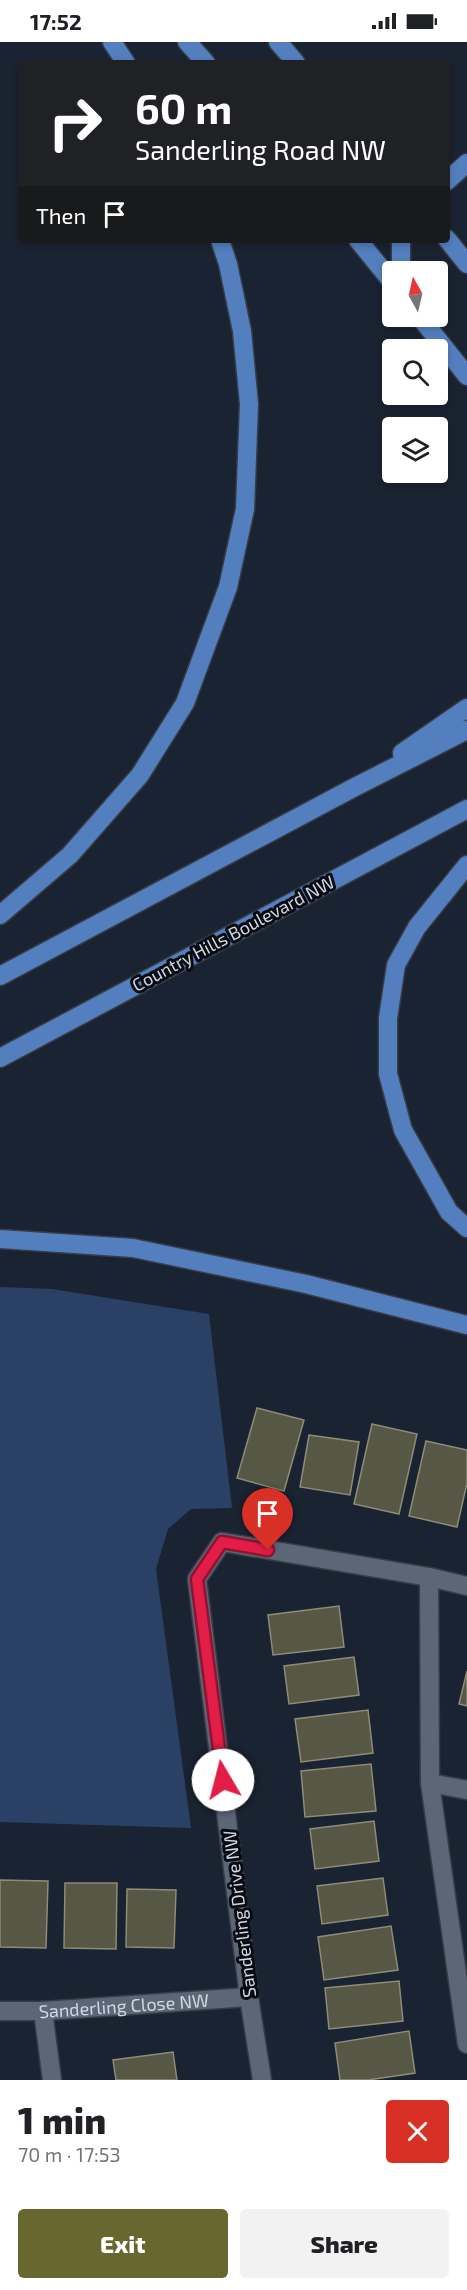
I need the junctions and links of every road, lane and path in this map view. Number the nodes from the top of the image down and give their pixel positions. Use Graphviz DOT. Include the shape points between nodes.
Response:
graph roads {
  1 [pos="112,42"];
  2 [pos="187,42"];
  3 [pos="278,42"];
  4 [pos="124,60"];
  5 [pos="203,60"];
  6 [pos="293,60"];
  7 [pos="467,163"];
  8 [pos="450,177"];
  9 [pos="221,243"];
  10 [pos="360,243"];
  11 [pos="401,243"];
  12 [pos="450,243"];
  13 [pos="401,261"];
  14 [pos="467,264"];
  15 [pos="382,270"];
  16 [pos="428,327"];
  17 [pos="467,376"];
  18 [pos="467,708"];
  19 [pos="467,730"];
  20 [pos="353,788"];
  21 [pos="467,809"];
  22 [pos="467,865"];
  23 [pos="0,915"];
  24 [pos="0,976"];
  25 [pos="0,1058"];
  26 [pos="467,1228"];
  27 [pos="0,1239"];
  28 [pos="467,1325"];
  29 [pos="429,1577"];
  30 [pos="467,1586"];
  31 [pos="430,1783"];
  32 [pos="467,1790"];
  33 [pos="249,1997"];
  34 [pos="0,2011"];
  35 [pos="43,2012"];
  36 [pos="467,2044"];
  37 [pos="52,2080"];
  38 [pos="262,2080"];
  1 -- 4 [label="main road"];
  2 -- 5 [label="main road"];
  3 -- 6 [label="main road"];
  7 -- 8 [label="main road"];
  9 -- 23 [label="main road" via="242,331 249,404 245,509 228,588 185,704 140,775 70,855"];
  10 -- 15 [label="main road"];
  11 -- 13 [label="main road"];
  12 -- 14 [label="main road"];
  16 -- 17 [label="main road"];
  18 -- 20 [label="main road"];
  19 -- 20 [label="main road"];
  20 -- 24 [label="main road"];
  21 -- 25 [label="main road, Country Hills Boulevard NW"];
  22 -- 26 [label="main road" via="417,927 396,965 388,1018 388,1074 403,1130 449,1212"];
  27 -- 28 [label="main road" via="133,1248 306,1284"];
  29 -- 30 [label="street"];
  29 -- 31 [label="street"];
  29 -- 33 [label="street, Sanderling Drive NW" via="222,1542 197,1579"];
  31 -- 32 [label="street"];
  31 -- 36 [label="street"];
  33 -- 35 [label="street, Sanderling Close NW"];
  33 -- 38 [label="street, Sanderling Drive NW"];
  34 -- 35 [label="street, Sanderling Close NW"];
  35 -- 37 [label="street"];
}
